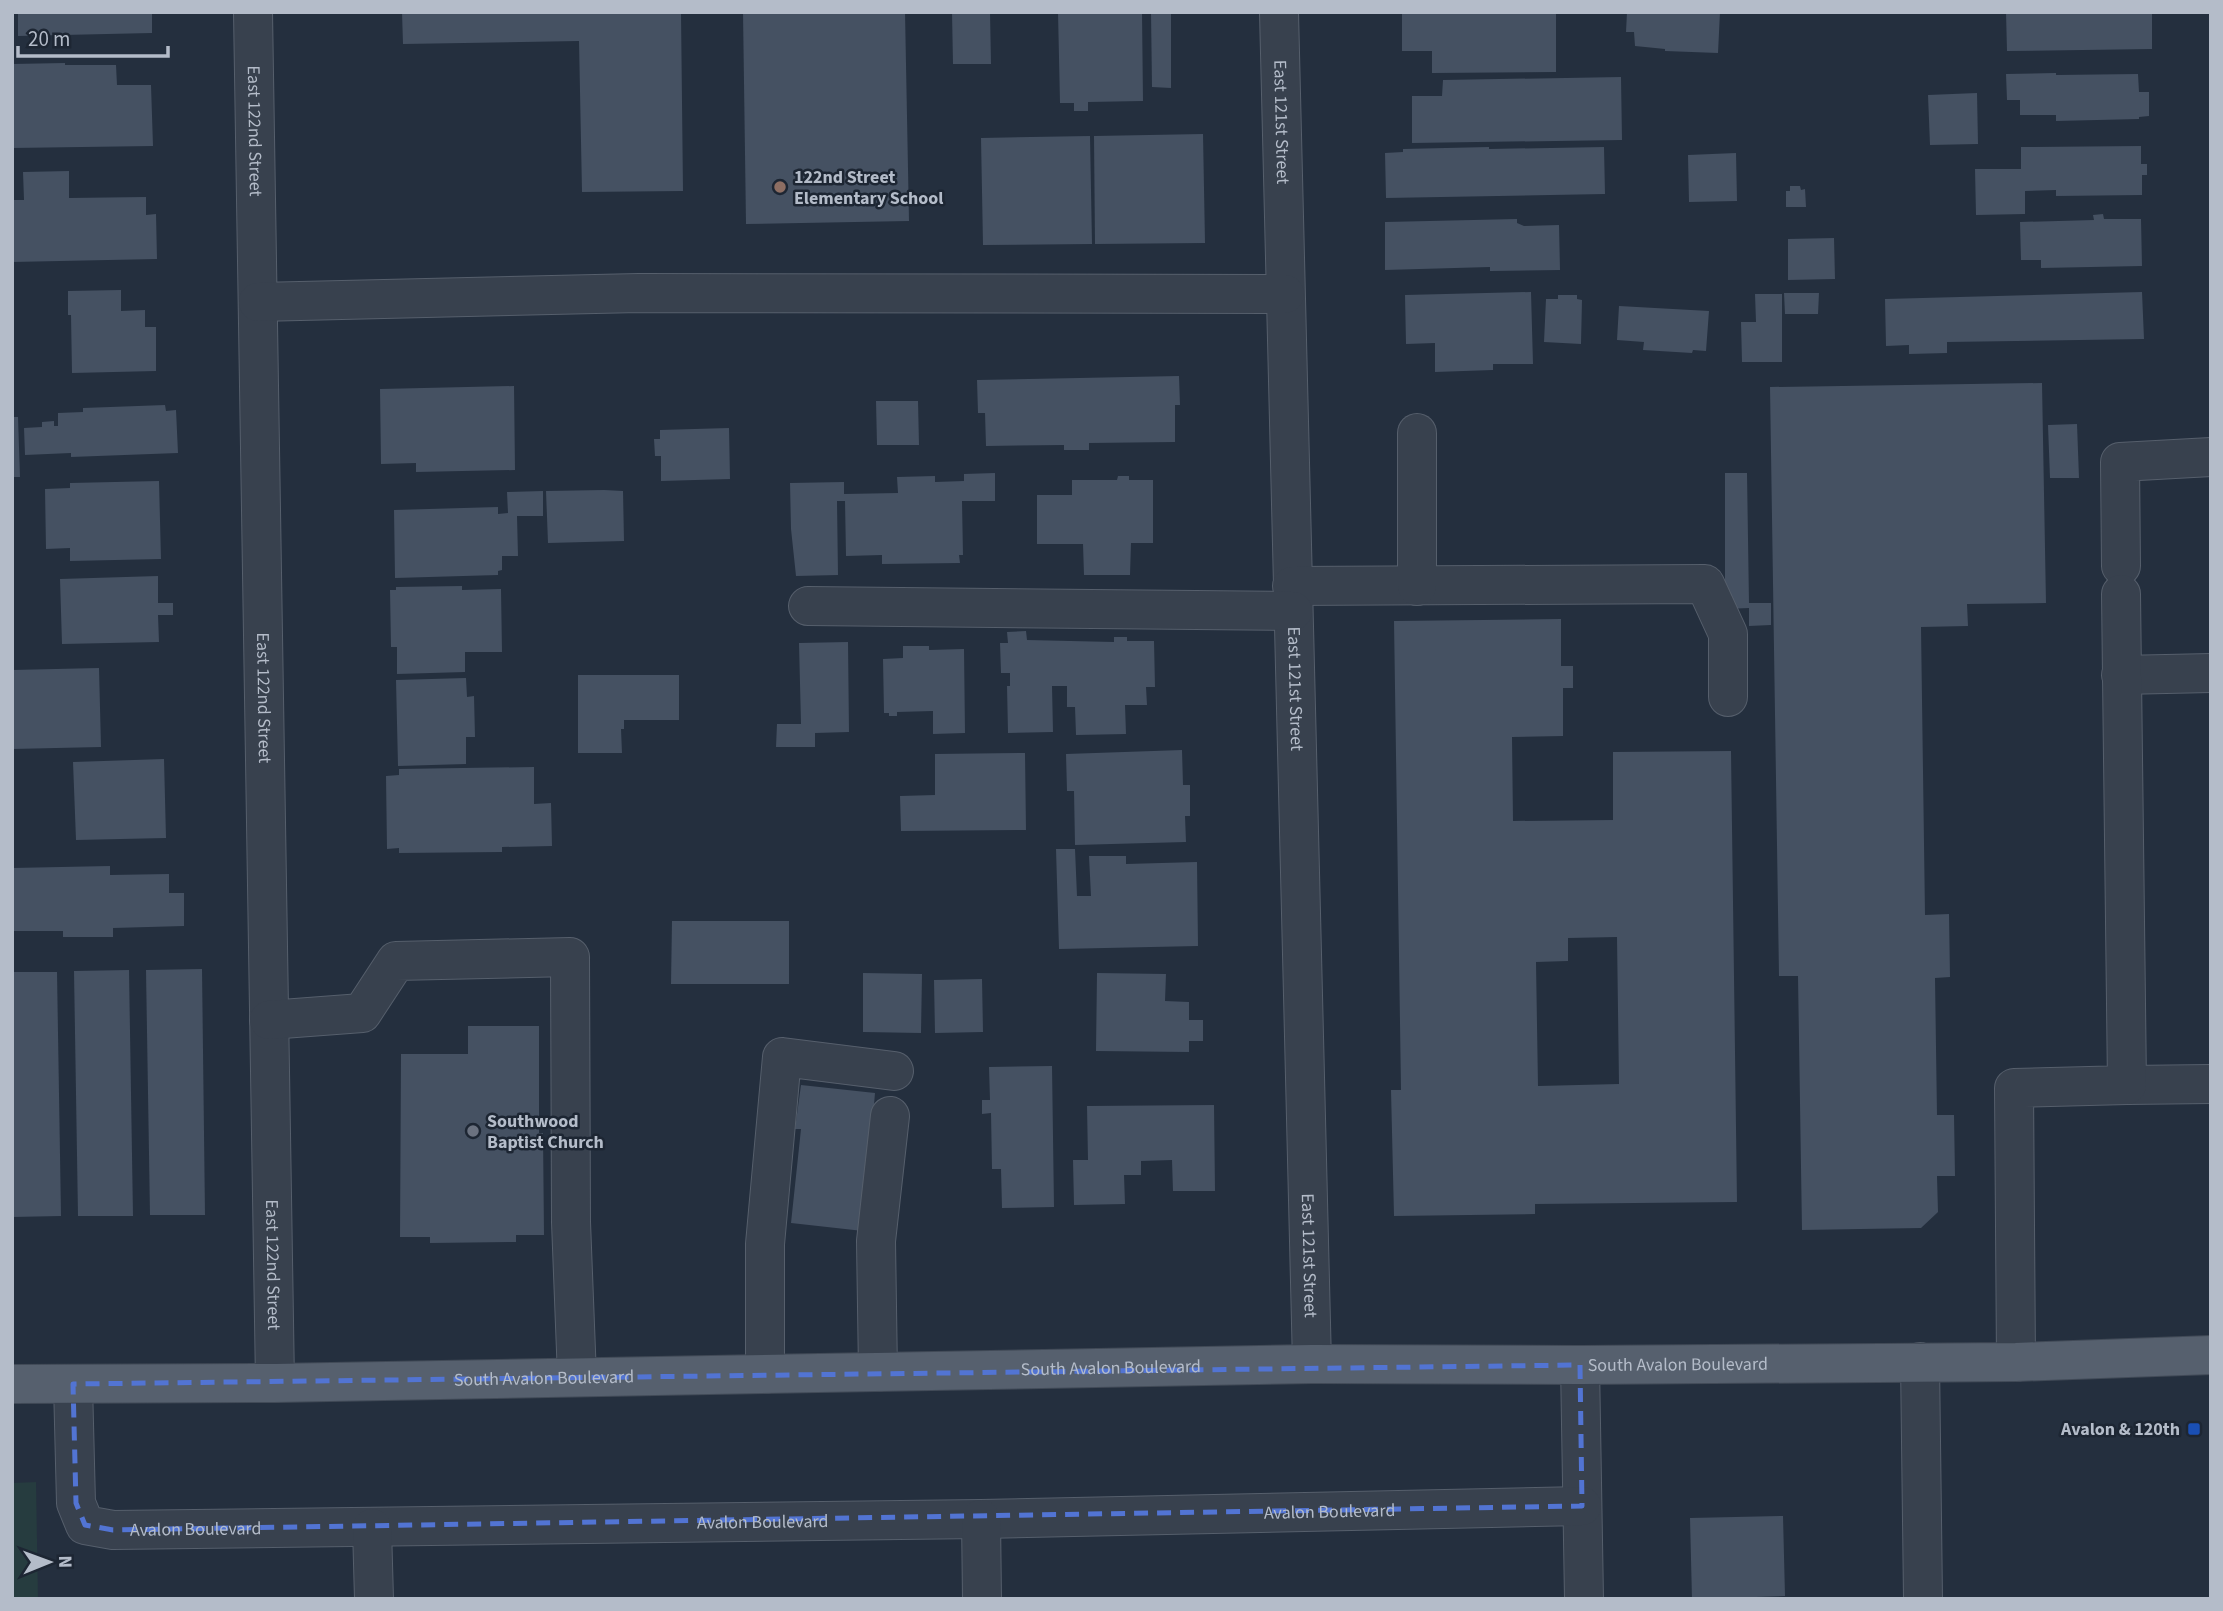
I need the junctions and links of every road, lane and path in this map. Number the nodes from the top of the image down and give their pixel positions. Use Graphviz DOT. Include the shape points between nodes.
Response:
graph roads {
  1 [pos="253,12"];
  2 [pos="1279,12"];
  3 [pos="1285,294"];
  4 [pos="258,302"];
  5 [pos="1418,433"];
  6 [pos="2211,457"];
  7 [pos="1417,586"];
  8 [pos="1293,599"];
  9 [pos="808,606"];
  10 [pos="2211,673"];
  11 [pos="2122,675"];
  12 [pos="1728,697"];
  13 [pos="269,1020"];
  14 [pos="894,1071"];
  15 [pos="2211,1084"];
  16 [pos="2127,1085"];
  17 [pos="890,1116"];
  18 [pos="2211,1355"];
  19 [pos="1920,1362"];
  20 [pos="2016,1362"];
  21 [pos="1312,1364"];
  22 [pos="1580,1365"];
  23 [pos="878,1372"];
  24 [pos="765,1374"];
  25 [pos="577,1377"];
  26 [pos="275,1382"];
  27 [pos="12,1384"];
  28 [pos="74,1384"];
  29 [pos="1582,1506"];
  30 [pos="981,1519"];
  31 [pos="372,1528"];
  32 [pos="373,1599"];
  33 [pos="982,1599"];
  34 [pos="1584,1599"];
  35 [pos="1923,1599"];
  1 -- 4 [label="street, East 122nd Street"];
  2 -- 3 [label="street, East 121st Street"];
  3 -- 4 [label="street" via="639,293"];
  3 -- 8 [label="street, East 121st Street"];
  4 -- 13 [label="street, East 122nd Street"];
  5 -- 7 [label="street"];
  6 -- 11 [label="street" via="2120,462"];
  7 -- 8 [label="street"];
  7 -- 12 [label="street" via="1705,584 1728,634"];
  8 -- 9 [label="street"];
  8 -- 21 [label="street, East 121st Street"];
  10 -- 11 [label="street"];
  11 -- 16 [label="street"];
  13 -- 25 [label="street" via="362,1013 397,961 570,957"];
  13 -- 26 [label="street, East 122nd Street"];
  14 -- 24 [label="street" via="782,1057 765,1244"];
  15 -- 16 [label="street"];
  16 -- 20 [label="street" via="2014,1088"];
  17 -- 23 [label="street" via="876,1241"];
  18 -- 20 [label="main road, South Avalon Boulevard"];
  19 -- 20 [label="main road, South Avalon Boulevard"];
  19 -- 22 [label="main road, South Avalon Boulevard"];
  19 -- 35 [label="street"];
  21 -- 22 [label="main road, South Avalon Boulevard"];
  21 -- 23 [label="main road, South Avalon Boulevard"];
  22 -- 29 [label="street"];
  23 -- 24 [label="main road, South Avalon Boulevard"];
  24 -- 25 [label="main road, South Avalon Boulevard"];
  25 -- 26 [label="main road, South Avalon Boulevard"];
  26 -- 28 [label="main road, South Avalon Boulevard"];
  27 -- 28 [label="main road, South Avalon Boulevard"];
  28 -- 31 [label="street, Avalon Boulevard" via="76,1503 85,1525 113,1530"];
  29 -- 30 [label="street, Avalon Boulevard"];
  29 -- 34 [label="street"];
  30 -- 31 [label="street, Avalon Boulevard"];
  30 -- 33 [label="street"];
  31 -- 32 [label="street"];
}
